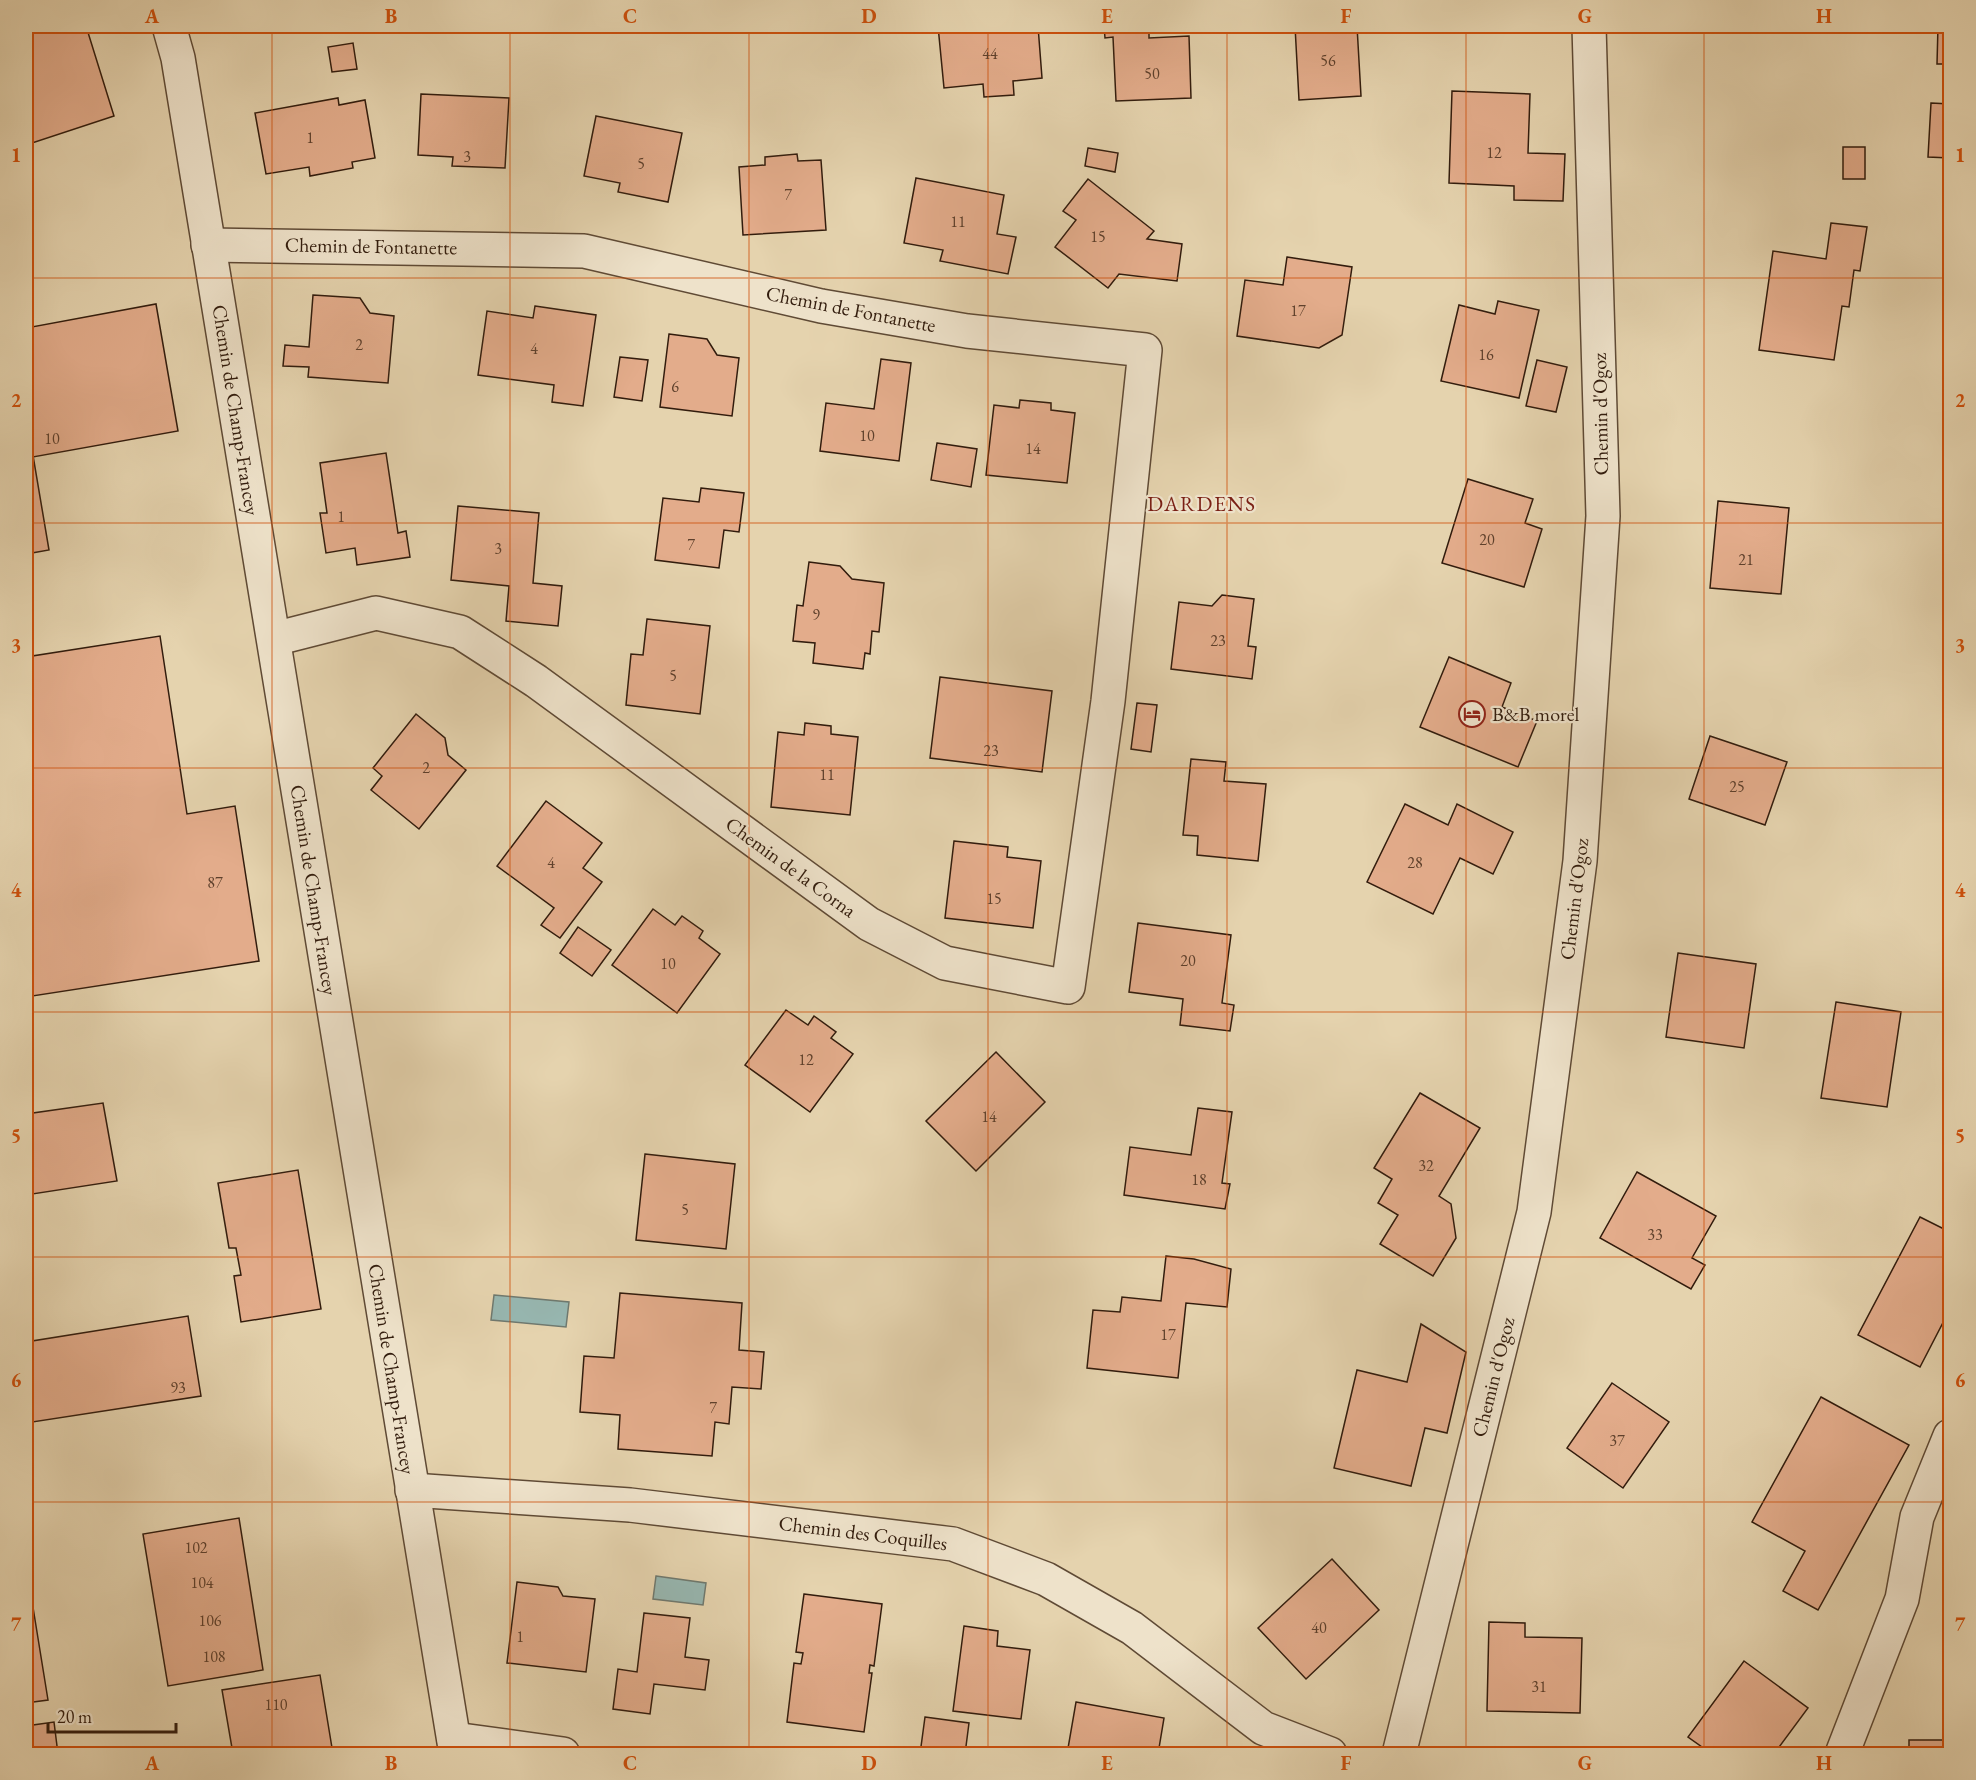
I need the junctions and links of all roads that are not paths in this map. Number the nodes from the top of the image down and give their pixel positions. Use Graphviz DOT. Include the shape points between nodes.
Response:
graph roads {
  1 [pos="169,26"];
  2 [pos="1589,26"];
  3 [pos="208,245"];
  4 [pos="274,639"];
  5 [pos="1108,700"];
  6 [pos="1950,1436"];
  7 [pos="412,1490"];
  8 [pos="1264,1742"];
  9 [pos="455,1747"];
  10 [pos="563,1755"];
  11 [pos="1330,1755"];
  12 [pos="1399,1755"];
  13 [pos="1842,1755"];
  1 -- 3 [label="street, Chemin de Champ-Francey" via="178,58"];
  2 -- 12 [label="street, Chemin d'Ogoz" via="1603,516 1580,861 1534,1212"];
  3 -- 4 [label="street, Chemin de Champ-Francey"];
  3 -- 5 [label="street, Chemin de Fontanette" via="584,251 821,306 967,331 1145,350"];
  4 -- 5 [label="street, Chemin de la Corna" via="376,613 460,632 536,681 869,924 945,963 1068,987"];
  4 -- 7 [label="street, Chemin de Champ-Francey"];
  6 -- 13 [label="street" via="1917,1517 1902,1599"];
  7 -- 8 [label="street, Chemin des Coquilles" via="630,1505 952,1544 1046,1579 1132,1628"];
  7 -- 9 [label="street, Chemin de Champ-Francey"];
  8 -- 11 [label="street, Chemin des Coquilles"];
  9 -- 10 [label="street"];
}
